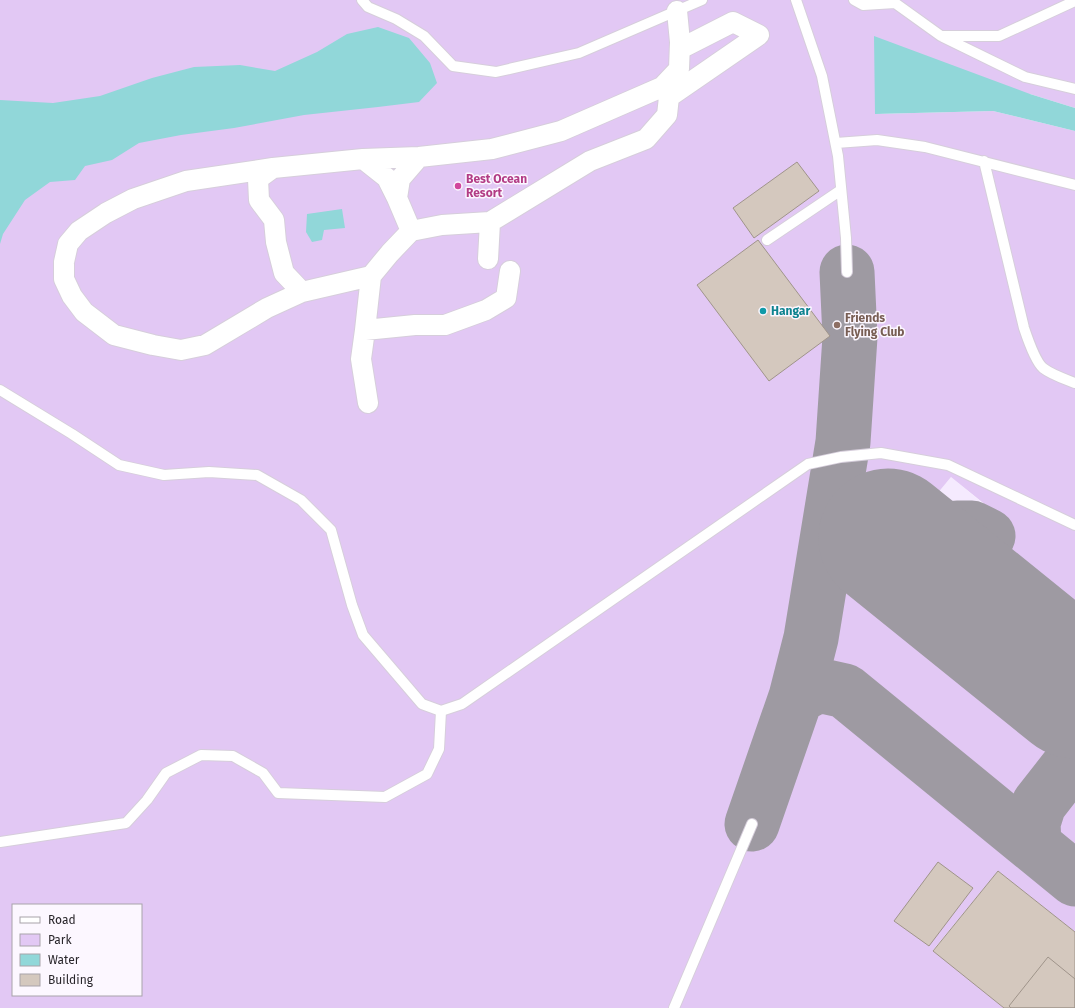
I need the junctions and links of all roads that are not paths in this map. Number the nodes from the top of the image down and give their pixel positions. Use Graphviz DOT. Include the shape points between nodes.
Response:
graph roads {
  1 [pos="362,0"];
  2 [pos="702,0"];
  3 [pos="796,0"];
  4 [pos="854,0"];
  5 [pos="1075,1"];
  6 [pos="677,11"];
  7 [pos="941,36"];
  8 [pos="680,49"];
  9 [pos="1075,89"];
  10 [pos="666,92"];
  11 [pos="836,143"];
  12 [pos="419,157"];
  13 [pos="363,159"];
  14 [pos="984,161"];
  15 [pos="273,168"];
  16 [pos="1075,184"];
  17 [pos="841,190"];
  18 [pos="397,198"];
  19 [pos="490,222"];
  20 [pos="411,231"];
  21 [pos="767,240"];
  22 [pos="488,259"];
  23 [pos="510,272"];
  24 [pos="847,272"];
  25 [pos="371,276"];
  26 [pos="302,292"];
  27 [pos="365,330"];
  28 [pos="1075,383"];
  29 [pos="0,390"];
  30 [pos="368,403"];
  31 [pos="1075,525"];
  32 [pos="441,711"];
  33 [pos="752,824"];
  34 [pos="0,842"];
  35 [pos="674,1008"];
  1 -- 6 [label="lane" via="368,7 396,19 424,36 454,66 496,72 579,53"];
  2 -- 6 [label="lane"];
  3 -- 11 [label="lane" via="822,76"];
  4 -- 7 [label="lane" via="863,5 895,3"];
  5 -- 7 [label="lane" via="999,36"];
  6 -- 8 [label="street"];
  7 -- 9 [label="lane" via="1025,77"];
  8 -- 10 [label="street" via="679,69"];
  8 -- 10 [label="street" via="733,22 759,35"];
  10 -- 12 [label="street" via="561,131 492,149"];
  10 -- 19 [label="street" via="666,115 646,139 590,161"];
  11 -- 14 [label="lane" via="877,140"];
  11 -- 17 [label="lane"];
  12 -- 13 [label="street"];
  12 -- 18 [label="street" via="400,179"];
  13 -- 15 [label="street"];
  13 -- 18 [label="street" via="387,178"];
  14 -- 16 [label="lane"];
  14 -- 28 [label="lane" via="1024,328 1042,367"];
  15 -- 26 [label="street" via="258,179 259,200 274,220 276,242 284,273"];
  15 -- 26 [label="street" via="186,181 133,199 106,213 79,231 68,244 64,279 84,312 114,335 181,350 205,345 267,308"];
  17 -- 21 [label="lane"];
  17 -- 24 [label="lane"];
  18 -- 20 [label="street"];
  19 -- 20 [label="street" via="442,225"];
  19 -- 22 [label="street"];
  20 -- 25 [label="street"];
  23 -- 27 [label="street" via="506,298 486,310 445,325"];
  25 -- 26 [label="street"];
  25 -- 27 [label="street"];
  27 -- 30 [label="street" via="361,359"];
  29 -- 32 [label="lane" via="119,465 164,475 210,472 257,475 301,500 331,530 352,605 364,635 422,704"];
  31 -- 32 [label="lane" via="948,465 881,453 841,456 808,464 462,704"];
  32 -- 34 [label="lane" via="439,749 427,774 385,797 278,793 263,774 232,756 201,755 166,773 147,800 126,823"];
  33 -- 35 [label="lane"];
}
